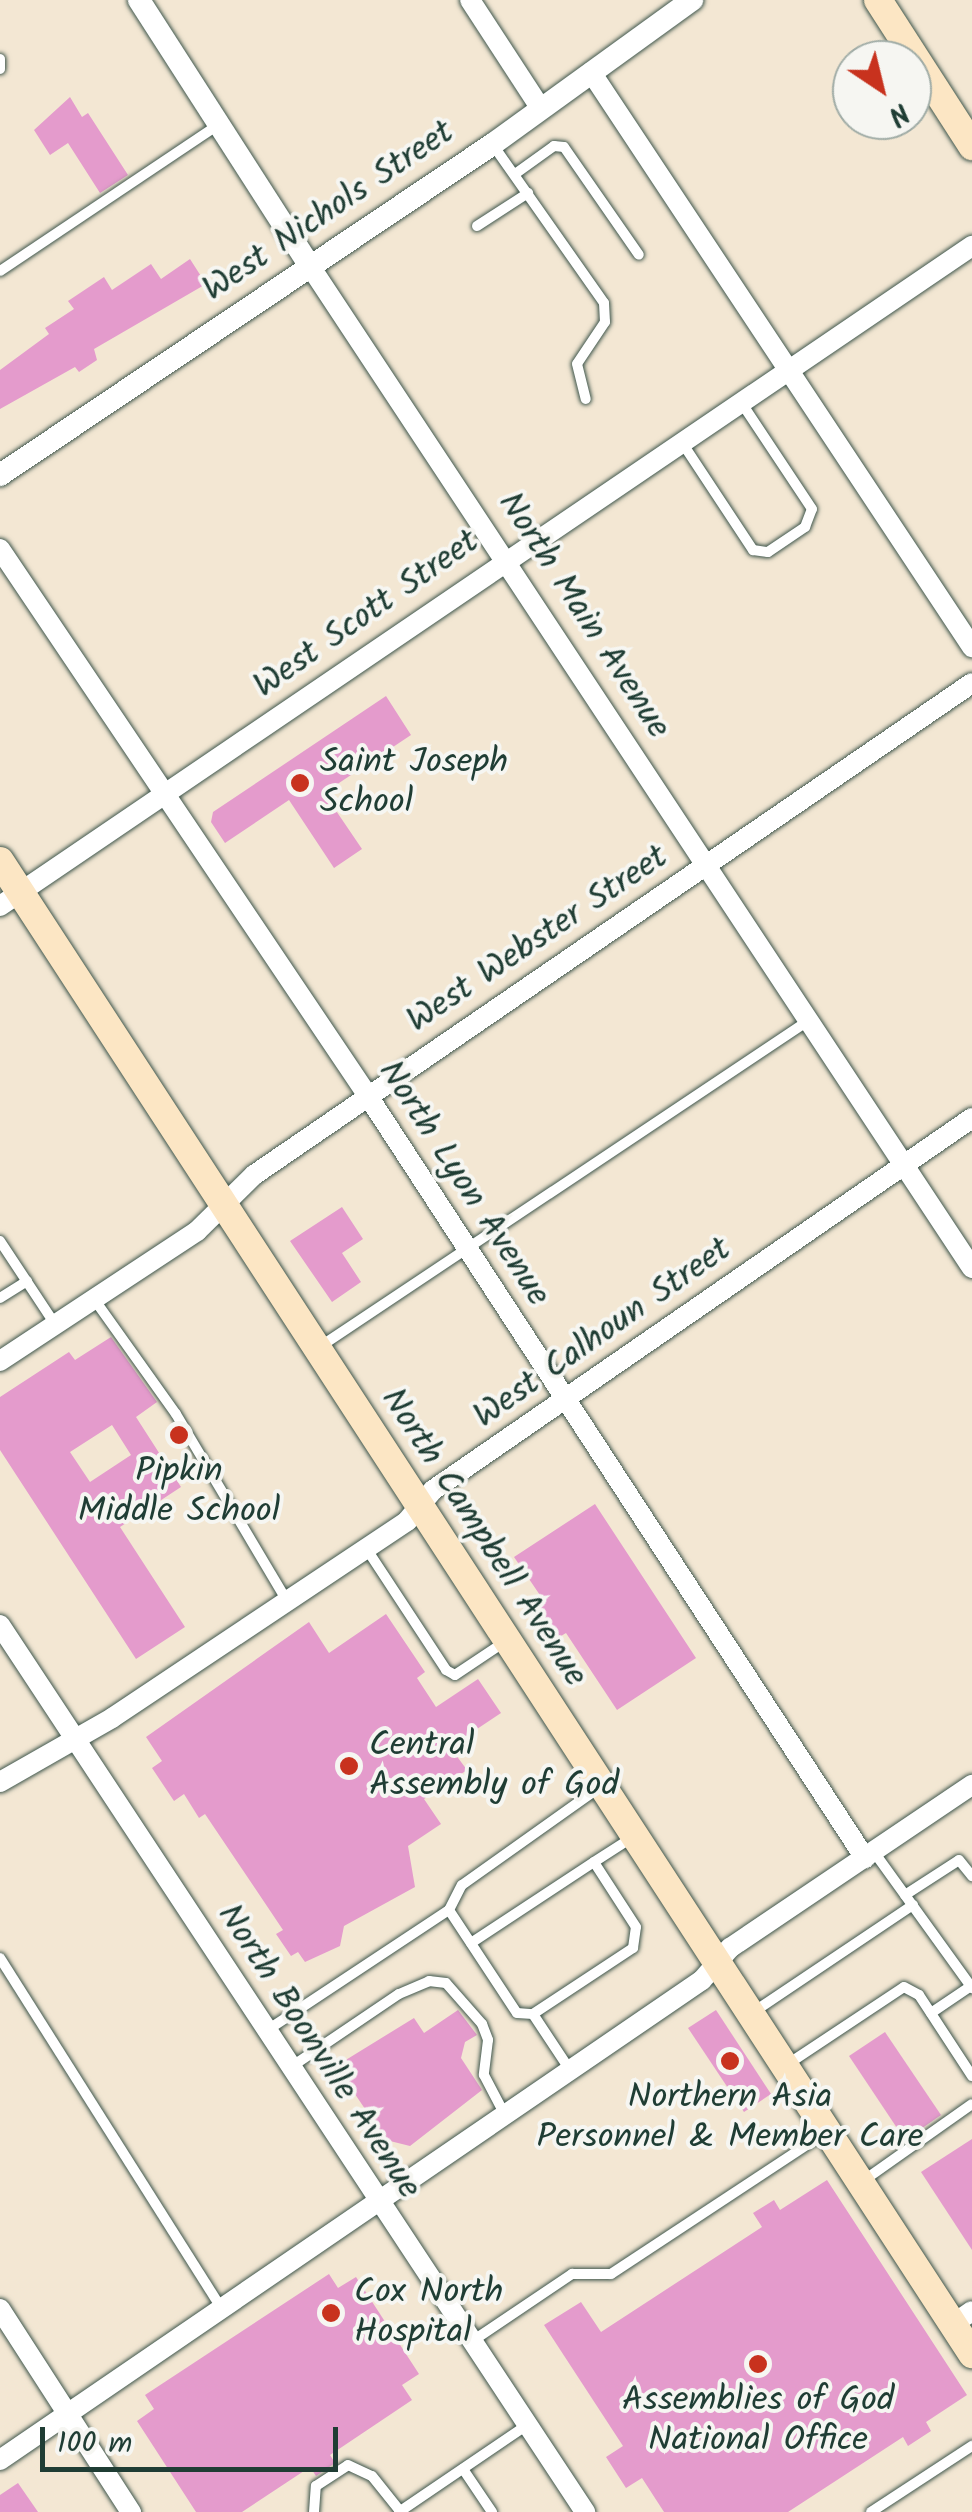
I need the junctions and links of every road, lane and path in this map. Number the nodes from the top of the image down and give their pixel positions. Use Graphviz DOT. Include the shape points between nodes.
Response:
graph roads {
  1 [pos="139,0"];
  2 [pos="470,0"];
  3 [pos="878,0"];
  4 [pos="684,2"];
  5 [pos="1,60"];
  6 [pos="0,69"];
  7 [pos="591,72"];
  8 [pos="540,109"];
  9 [pos="219,124"];
  10 [pos="493,144"];
  11 [pos="972,146"];
  12 [pos="515,174"];
  13 [pos="528,193"];
  14 [pos="478,226"];
  15 [pos="972,246"];
  16 [pos="639,255"];
  17 [pos="310,266"];
  18 [pos="0,272"];
  19 [pos="788,370"];
  20 [pos="586,399"];
  21 [pos="740,401"];
  22 [pos="681,441"];
  23 [pos="0,475"];
  24 [pos="0,549"];
  25 [pos="503,559"];
  26 [pos="972,647"];
  27 [pos="972,683"];
  28 [pos="166,796"];
  29 [pos="0,861"];
  30 [pos="706,866"];
  31 [pos="12,901"];
  32 [pos="808,1021"];
  33 [pos="368,1096"];
  34 [pos="972,1118"];
  35 [pos="903,1166"];
  36 [pos="224,1205"];
  37 [pos="0,1241"];
  38 [pos="466,1248"];
  39 [pos="972,1268"];
  40 [pos="26,1281"];
  41 [pos="0,1298"];
  42 [pos="94,1298"];
  43 [pos="56,1324"];
  44 [pos="317,1350"];
  45 [pos="0,1361"];
  46 [pos="565,1400"];
  47 [pos="419,1507"];
  48 [pos="366,1548"];
  49 [pos="287,1601"];
  50 [pos="0,1625"];
  51 [pos="506,1642"];
  52 [pos="74,1738"];
  53 [pos="0,1782"];
  54 [pos="972,1784"];
  55 [pos="600,1787"];
  56 [pos="633,1837"];
  57 [pos="870,1855"];
  58 [pos="594,1862"];
  59 [pos="972,1876"];
  60 [pos="909,1900"];
  61 [pos="448,1910"];
  62 [pos="471,1943"];
  63 [pos="0,1958"];
  64 [pos="716,1964"];
  65 [pos="971,1987"];
  66 [pos="930,2012"];
  67 [pos="532,2014"];
  68 [pos="749,2015"];
  69 [pos="266,2032"];
  70 [pos="783,2067"];
  71 [pos="290,2068"];
  72 [pos="570,2071"];
  73 [pos="972,2076"];
  74 [pos="972,2104"];
  75 [pos="505,2116"];
  76 [pos="826,2132"];
  77 [pos="860,2184"];
  78 [pos="378,2203"];
  79 [pos="0,2309"];
  80 [pos="222,2309"];
  81 [pos="962,2318"];
  82 [pos="471,2342"];
  83 [pos="972,2354"];
  84 [pos="68,2414"];
  85 [pos="527,2425"];
  86 [pos="972,2446"];
  87 [pos="0,2460"];
  88 [pos="463,2469"];
  89 [pos="131,2512"];
  90 [pos="314,2512"];
  91 [pos="399,2512"];
  92 [pos="492,2512"];
  93 [pos="586,2512"];
  94 [pos="872,2512"];
  1 -- 9 [label="street, North Main Avenue"];
  2 -- 8 [label="street"];
  3 -- 11 [label="main road"];
  4 -- 7 [label="street, West Nichols Street"];
  5 -- 6 [label="lane"];
  7 -- 8 [label="street, West Nichols Street"];
  7 -- 19 [label="street"];
  8 -- 10 [label="street, West Nichols Street"];
  9 -- 17 [label="street, North Main Avenue"];
  9 -- 18 [label="lane"];
  10 -- 12 [label="lane"];
  10 -- 17 [label="street, West Nichols Street"];
  12 -- 13 [label="lane"];
  12 -- 16 [label="lane" via="554,146 564,148"];
  13 -- 14 [label="lane"];
  13 -- 20 [label="lane" via="604,302 606,322 578,364"];
  15 -- 19 [label="street, West Scott Street"];
  17 -- 23 [label="street, West Nichols Street"];
  17 -- 25 [label="street, North Main Avenue"];
  19 -- 21 [label="street, West Scott Street"];
  19 -- 26 [label="street"];
  21 -- 22 [label="street, West Scott Street"];
  21 -- 22 [label="lane" via="812,509 805,527 768,552 753,550"];
  22 -- 25 [label="street, West Scott Street"];
  24 -- 28 [label="street, North Lyon Avenue"];
  25 -- 28 [label="street, West Scott Street"];
  25 -- 30 [label="street, North Main Avenue"];
  27 -- 30 [label="street, West Webster Street"];
  28 -- 31 [label="street, West Scott Street"];
  28 -- 33 [label="street, North Lyon Avenue"];
  29 -- 31 [label="main road, North Campbell Avenue"];
  30 -- 32 [label="street, North Main Avenue"];
  30 -- 33 [label="street, West Webster Street"];
  31 -- 36 [label="main road, North Campbell Avenue"];
  32 -- 35 [label="street, North Main Avenue"];
  32 -- 38 [label="lane"];
  33 -- 36 [label="street, West Webster Street" via="254,1174"];
  33 -- 38 [label="street, North Lyon Avenue"];
  34 -- 35 [label="street, West Calhoun Street"];
  35 -- 39 [label="street, North Main Avenue"];
  35 -- 46 [label="street, West Calhoun Street"];
  36 -- 42 [label="street, West Webster Street" via="197,1231"];
  36 -- 44 [label="main road, North Campbell Avenue"];
  37 -- 40 [label="lane"];
  38 -- 44 [label="lane"];
  38 -- 46 [label="street, North Lyon Avenue"];
  40 -- 41 [label="lane"];
  40 -- 43 [label="lane"];
  42 -- 43 [label="street, West Webster Street"];
  42 -- 49 [label="lane" via="176,1414"];
  43 -- 45 [label="street, West Webster Street"];
  44 -- 47 [label="main road, North Campbell Avenue"];
  46 -- 47 [label="street, West Calhoun Street" via="433,1490"];
  46 -- 57 [label="street, North Lyon Avenue"];
  47 -- 48 [label="street, West Calhoun Street"];
  47 -- 51 [label="main road, North Campbell Avenue"];
  48 -- 49 [label="street, West Calhoun Street"];
  48 -- 51 [label="lane" via="446,1670 455,1676"];
  49 -- 52 [label="street, West Calhoun Street"];
  50 -- 52 [label="street, North Boonville Avenue"];
  51 -- 55 [label="main road, North Campbell Avenue"];
  52 -- 53 [label="street, West Calhoun Street"];
  52 -- 69 [label="street, North Boonville Avenue"];
  54 -- 57 [label="street"];
  55 -- 56 [label="main road, North Campbell Avenue"];
  55 -- 61 [label="lane" via="462,1886"];
  56 -- 58 [label="lane"];
  56 -- 64 [label="main road, North Campbell Avenue"];
  57 -- 60 [label="lane"];
  57 -- 64 [label="street"];
  58 -- 62 [label="lane"];
  58 -- 67 [label="lane" via="636,1927 632,1948"];
  59 -- 60 [label="lane" via="959,1860"];
  60 -- 65 [label="lane"];
  60 -- 68 [label="lane"];
  61 -- 62 [label="lane"];
  61 -- 69 [label="lane"];
  62 -- 67 [label="lane" via="517,2013"];
  63 -- 80 [label="lane"];
  64 -- 68 [label="main road, North Campbell Avenue"];
  64 -- 72 [label="street"];
  65 -- 66 [label="lane"];
  66 -- 70 [label="lane" via="904,1987"];
  66 -- 73 [label="lane"];
  67 -- 72 [label="lane"];
  68 -- 70 [label="main road, North Campbell Avenue"];
  69 -- 71 [label="street, North Boonville Avenue"];
  70 -- 76 [label="main road, North Campbell Avenue"];
  71 -- 75 [label="lane" via="399,1994 429,1981 446,1982 482,2024 488,2040 484,2075"];
  71 -- 78 [label="street, North Boonville Avenue"];
  72 -- 75 [label="street"];
  74 -- 77 [label="lane"];
  75 -- 78 [label="street"];
  76 -- 77 [label="main road, North Campbell Avenue"];
  76 -- 82 [label="lane" via="611,2274 572,2274"];
  77 -- 81 [label="main road, North Campbell Avenue"];
  78 -- 80 [label="street"];
  78 -- 82 [label="street, North Boonville Avenue"];
  79 -- 84 [label="street"];
  80 -- 84 [label="street"];
  81 -- 83 [label="main road, North Campbell Avenue"];
  82 -- 85 [label="street, North Boonville Avenue"];
  84 -- 87 [label="street"];
  84 -- 89 [label="street"];
  85 -- 88 [label="lane"];
  85 -- 93 [label="street, North Boonville Avenue"];
  86 -- 94 [label="lane"];
  88 -- 91 [label="lane"];
  88 -- 92 [label="lane"];
  90 -- 91 [label="lane" via="316,2486 348,2465 372,2476"];
}
